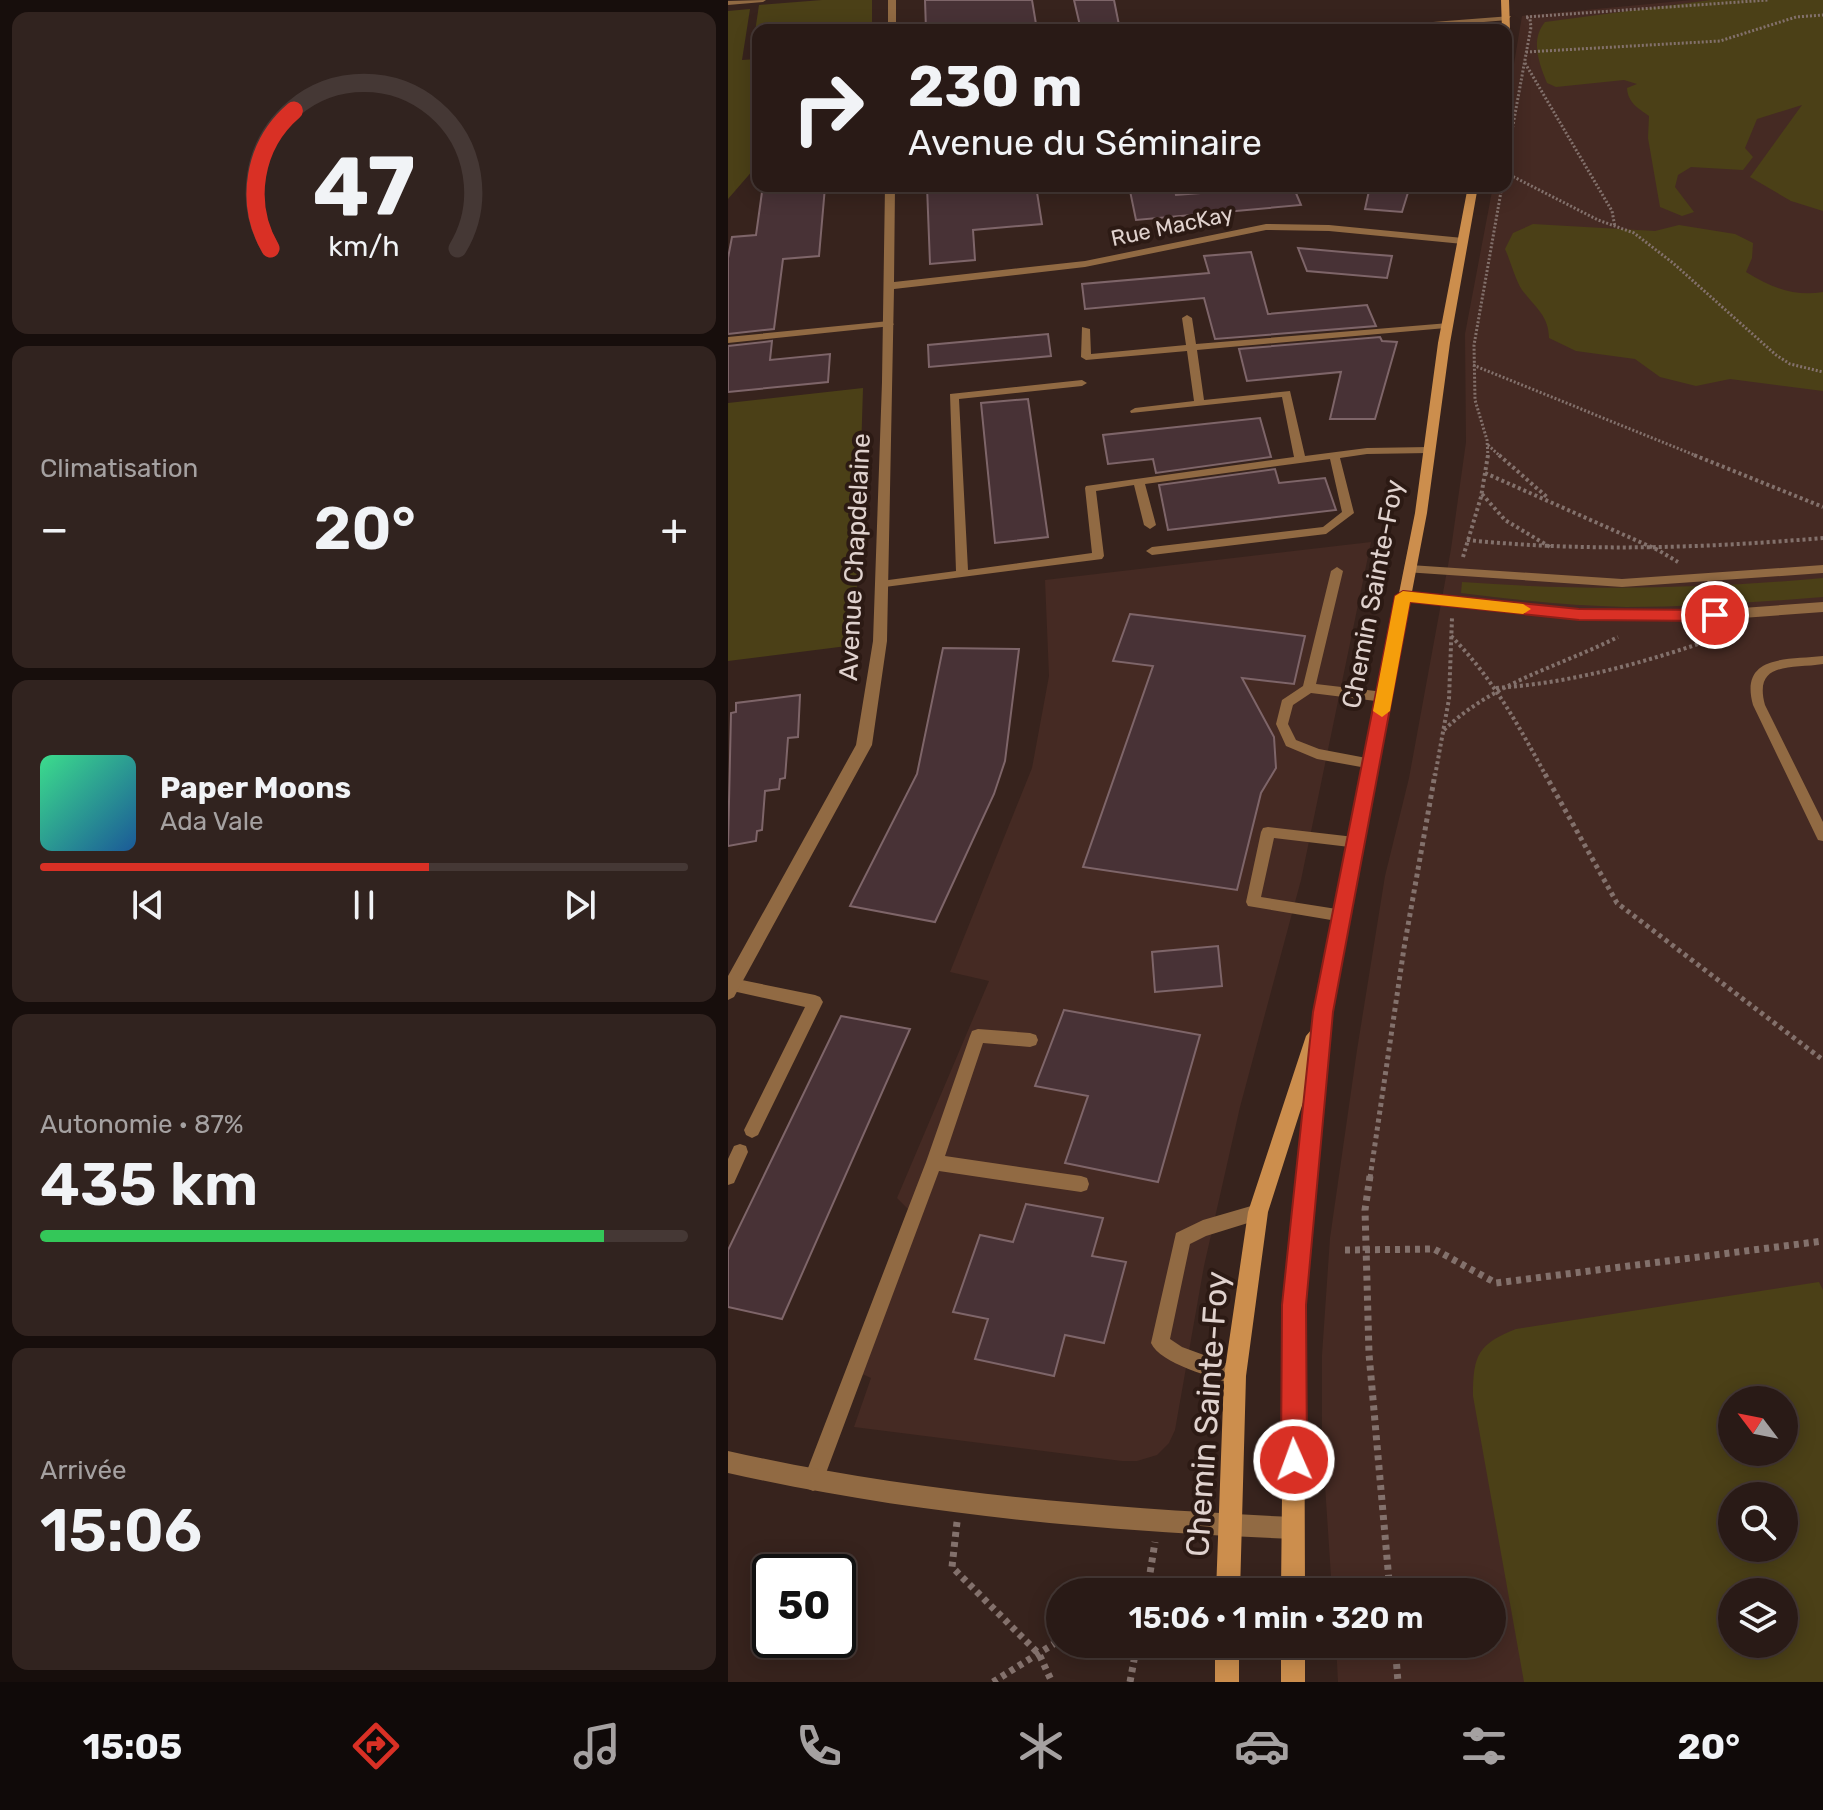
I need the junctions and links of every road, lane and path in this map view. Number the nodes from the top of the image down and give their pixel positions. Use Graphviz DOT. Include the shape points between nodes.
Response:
graph roads {
  1 [pos="763,0"];
  2 [pos="892,0"];
  3 [pos="1505,0"];
  4 [pos="1768,0"];
  5 [pos="728,3"];
  6 [pos="1823,15"];
  7 [pos="1507,16"];
  8 [pos="1526,17"];
  9 [pos="892,24"];
  10 [pos="1420,24"];
  11 [pos="1506,24"];
  12 [pos="1526,52"];
  13 [pos="1525,63"];
  14 [pos="1512,131"];
  15 [pos="1512,176"];
  16 [pos="890,192"];
  17 [pos="1472,192"];
  18 [pos="1501,192"];
  19 [pos="1615,227"];
  20 [pos="1463,241"];
  21 [pos="890,286"];
  22 [pos="1187,318"];
  23 [pos="889,324"];
  24 [pos="1446,325"];
  25 [pos="1085,329"];
  26 [pos="728,340"];
  27 [pos="1191,349"];
  28 [pos="1473,365"];
  29 [pos="1823,372"];
  30 [pos="1082,383"];
  31 [pos="1200,404"];
  32 [pos="1135,411"];
  33 [pos="1488,445"];
  34 [pos="1429,450"];
  35 [pos="1334,455"];
  36 [pos="1300,460"];
  37 [pos="1485,473"];
  38 [pos="1139,482"];
  39 [pos="1482,494"];
  40 [pos="1555,504"];
  41 [pos="1823,507"];
  42 [pos="1150,525"];
  43 [pos="1823,538"];
  44 [pos="1467,540"];
  45 [pos="1551,548"];
  46 [pos="1658,550"];
  47 [pos="1152,551"];
  48 [pos="1462,563"];
  49 [pos="1679,563"];
  50 [pos="1410,569"];
  51 [pos="1823,569"];
  52 [pos="1337,571"];
  53 [pos="962,574"];
  54 [pos="881,585"];
  55 [pos="1403,596"];
  56 [pos="1823,607"];
  57 [pos="1452,613"];
  58 [pos="1450,636"];
  59 [pos="1618,637"];
  60 [pos="1719,637"];
  61 [pos="1823,660"];
  62 [pos="1309,688"];
  63 [pos="1495,688"];
  64 [pos="1384,697"];
  65 [pos="1444,731"];
  66 [pos="1372,764"];
  67 [pos="1823,836"];
  68 [pos="1358,842"];
  69 [pos="1343,916"];
  70 [pos="730,989"];
  71 [pos="1323,1012"];
  72 [pos="1030,1040"];
  73 [pos="1823,1060"];
  74 [pos="752,1130"];
  75 [pos="740,1152"];
  76 [pos="934,1162"];
  77 [pos="728,1177"];
  78 [pos="1081,1184"];
  79 [pos="1258,1212"];
  80 [pos="1823,1241"];
  81 [pos="1345,1250"];
  82 [pos="1365,1251"];
  83 [pos="1235,1376"];
  84 [pos="728,1462"];
  85 [pos="813,1481"];
  86 [pos="959,1505"];
  87 [pos="1158,1521"];
  88 [pos="1228,1525"];
  89 [pos="1293,1528"];
  90 [pos="1149,1578"];
  91 [pos="1228,1578"];
  92 [pos="1293,1578"];
  93 [pos="1389,1578"];
  94 [pos="1046,1649"];
  95 [pos="1039,1654"];
  96 [pos="1134,1658"];
  97 [pos="1227,1658"];
  98 [pos="1293,1658"];
  99 [pos="1396,1658"];
  100 [pos="993,1682"];
  101 [pos="1052,1682"];
  102 [pos="1130,1682"];
  103 [pos="1227,1682"];
  104 [pos="1293,1682"];
  105 [pos="1398,1682"];
  1 -- 5 [label="lane"];
  2 -- 9 [label="street"];
  3 -- 7 [label="main road"];
  4 -- 8 [label="path"];
  6 -- 12 [label="path" via="1796,17 1720,41"];
  7 -- 8 [label="path"];
  7 -- 10 [label="street"];
  7 -- 11 [label="main road"];
  8 -- 12 [label="path" via="1531,23"];
  12 -- 13 [label="path"];
  13 -- 14 [label="path"];
  13 -- 19 [label="path" via="1612,211"];
  15 -- 19 [label="path"];
  16 -- 21 [label="street, Avenue Chapdelaine"];
  17 -- 20 [label="main road, Chemin Sainte-Foy"];
  18 -- 28 [label="path"];
  19 -- 29 [label="path" via="1634,233 1673,263 1776,355"];
  20 -- 21 [label="street, Rue MacKay" via="1266,227 1085,264"];
  20 -- 24 [label="main road, Chemin Sainte-Foy"];
  21 -- 23 [label="street, Avenue Chapdelaine"];
  22 -- 27 [label="lane"];
  23 -- 26 [label="lane"];
  23 -- 54 [label="street, Avenue Chapdelaine"];
  24 -- 27 [label="lane"];
  24 -- 34 [label="main road, Chemin Sainte-Foy"];
  25 -- 27 [label="lane" via="1086,357"];
  27 -- 31 [label="lane"];
  28 -- 33 [label="path" via="1475,400"];
  28 -- 41 [label="path"];
  30 -- 53 [label="lane" via="954,396"];
  31 -- 32 [label="lane"];
  31 -- 36 [label="lane" via="1286,393"];
  33 -- 37 [label="path"];
  33 -- 40 [label="path"];
  34 -- 35 [label="lane"];
  34 -- 50 [label="main road, Chemin Sainte-Foy"];
  35 -- 36 [label="lane"];
  35 -- 47 [label="lane" via="1348,513 1326,530"];
  36 -- 38 [label="lane"];
  37 -- 39 [label="path"];
  37 -- 40 [label="path"];
  38 -- 42 [label="lane"];
  38 -- 53 [label="lane" via="1090,488 1098,556"];
  39 -- 44 [label="path"];
  39 -- 45 [label="path" via="1505,520"];
  40 -- 46 [label="path"];
  43 -- 46 [label="path"];
  44 -- 45 [label="path"];
  44 -- 48 [label="path"];
  45 -- 46 [label="path"];
  46 -- 49 [label="path"];
  50 -- 51 [label="street" via="1622,583"];
  50 -- 55 [label="main road, Chemin Sainte-Foy"];
  52 -- 62 [label="lane"];
  53 -- 54 [label="lane"];
  54 -- 70 [label="street, Avenue Chapdelaine" via="880,641 864,745"];
  55 -- 56 [label="street" via="1579,614 1715,615"];
  55 -- 64 [label="main road, Chemin Sainte-Foy"];
  57 -- 58 [label="path"];
  58 -- 63 [label="path"];
  58 -- 65 [label="path"];
  59 -- 63 [label="path"];
  60 -- 63 [label="path" via="1650,661"];
  61 -- 67 [label="lane" via="1769,667 1755,684 1759,705"];
  62 -- 64 [label="lane"];
  62 -- 66 [label="lane" via="1287,703 1282,724 1291,743 1317,754"];
  63 -- 65 [label="path" via="1459,713"];
  63 -- 73 [label="path" via="1617,903"];
  64 -- 66 [label="main road, Chemin Sainte-Foy"];
  65 -- 82 [label="path" via="1372,1153"];
  66 -- 68 [label="main road, Chemin Sainte-Foy"];
  68 -- 69 [label="main road, Chemin Sainte-Foy"];
  68 -- 69 [label="lane" via="1268,832 1253,902"];
  69 -- 71 [label="main road, Chemin Sainte-Foy"];
  70 -- 74 [label="lane" via="815,1002"];
  71 -- 79 [label="main road, Chemin Sainte-Foy"];
  71 -- 89 [label="main road, Chemin Sainte-Foy" via="1294,1305"];
  72 -- 76 [label="lane" via="978,1036"];
  75 -- 77 [label="lane"];
  76 -- 78 [label="lane"];
  76 -- 85 [label="lane"];
  79 -- 83 [label="main road, Chemin Sainte-Foy"];
  79 -- 83 [label="lane" via="1182,1239 1165,1306 1160,1343"];
  80 -- 82 [label="path" via="1496,1283 1434,1249"];
  81 -- 82 [label="path"];
  82 -- 93 [label="path"];
  83 -- 88 [label="main road, Chemin Sainte-Foy"];
  84 -- 85 [label="street"];
  85 -- 86 [label="street"];
  86 -- 87 [label="street"];
  86 -- 95 [label="path" via="952,1567"];
  87 -- 88 [label="street"];
  87 -- 90 [label="path"];
  88 -- 89 [label="street"];
  88 -- 91 [label="main road, Chemin Sainte-Foy"];
  89 -- 92 [label="main road, Chemin Sainte-Foy"];
  94 -- 95 [label="path"];
  95 -- 100 [label="path"];
  95 -- 101 [label="path"];
  96 -- 102 [label="path"];
  97 -- 103 [label="main road"];
  98 -- 104 [label="main road"];
  99 -- 105 [label="path"];
}
